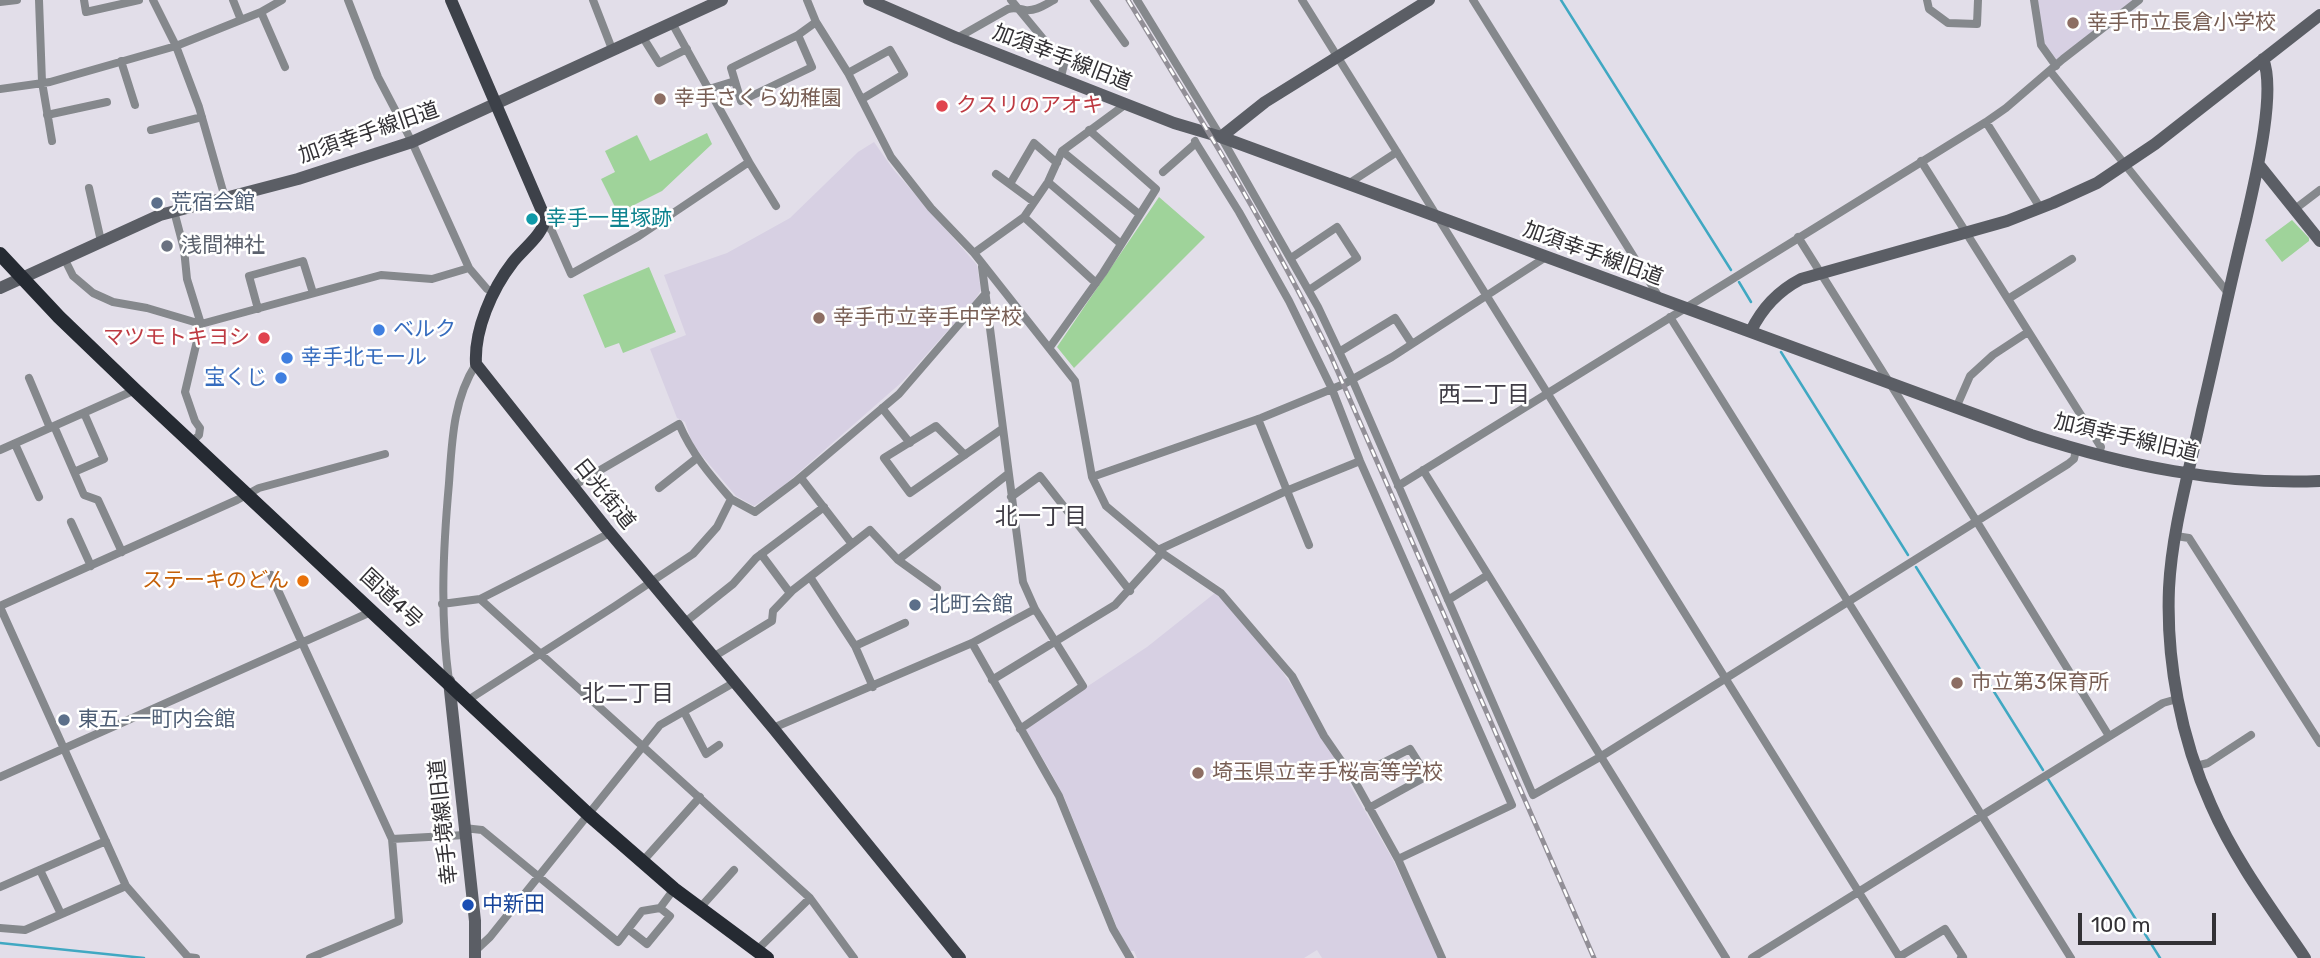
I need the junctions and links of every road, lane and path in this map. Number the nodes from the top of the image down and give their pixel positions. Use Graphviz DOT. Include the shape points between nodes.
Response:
graph roads {
  1 [pos="17,0"];
  2 [pos="39,0"];
  3 [pos="84,0"];
  4 [pos="139,0"];
  5 [pos="153,0"];
  6 [pos="233,0"];
  7 [pos="282,0"];
  8 [pos="348,0"];
  9 [pos="451,0"];
  10 [pos="593,0"];
  11 [pos="722,0"];
  12 [pos="807,0"];
  13 [pos="869,0"];
  14 [pos="1054,0"];
  15 [pos="1094,0"];
  16 [pos="1137,0"];
  17 [pos="1302,0"];
  18 [pos="1429,0"];
  19 [pos="1473,0"];
  20 [pos="1927,0"];
  21 [pos="1978,0"];
  22 [pos="2034,0"];
  23 [pos="2139,0"];
  24 [pos="0,2"];
  25 [pos="1014,3"];
  26 [pos="261,12"];
  27 [pos="2320,15"];
  28 [pos="241,20"];
  29 [pos="816,22"];
  30 [pos="672,23"];
  31 [pos="798,35"];
  32 [pos="642,36"];
  33 [pos="957,38"];
  34 [pos="1125,43"];
  35 [pos="176,46"];
  36 [pos="612,49"];
  37 [pos="687,49"];
  38 [pos="1338,58"];
  39 [pos="2263,59"];
  40 [pos="121,61"];
  41 [pos="285,67"];
  42 [pos="2053,68"];
  43 [pos="849,73"];
  44 [pos="1061,77"];
  45 [pos="735,81"];
  46 [pos="42,82"];
  47 [pos="0,89"];
  48 [pos="709,89"];
  49 [pos="862,99"];
  50 [pos="107,102"];
  51 [pos="495,104"];
  52 [pos="1127,104"];
  53 [pos="135,105"];
  54 [pos="47,115"];
  55 [pos="202,117"];
  56 [pos="1986,122"];
  57 [pos="1191,129"];
  58 [pos="151,130"];
  59 [pos="1089,130"];
  60 [pos="1221,137"];
  61 [pos="52,141"];
  62 [pos="412,142"];
  63 [pos="1196,143"];
  64 [pos="1062,151"];
  65 [pos="1397,152"];
  66 [pos="1921,160"];
  67 [pos="749,162"];
  68 [pos="1057,163"];
  69 [pos="2127,164"];
  70 [pos="2259,165"];
  71 [pos="1163,172"];
  72 [pos="996,174"];
  73 [pos="1048,182"];
  74 [pos="1010,184"];
  75 [pos="1348,184"];
  76 [pos="89,188"];
  77 [pos="2320,190"];
  78 [pos="225,198"];
  79 [pos="1034,202"];
  80 [pos="776,206"];
  81 [pos="2041,209"];
  82 [pos="2295,209"];
  83 [pos="174,211"];
  84 [pos="1139,214"];
  85 [pos="1024,217"];
  86 [pos="1438,218"];
  87 [pos="545,222"];
  88 [pos="1966,232"];
  89 [pos="1798,237"];
  90 [pos="101,241"];
  91 [pos="2320,241"];
  92 [pos="1121,244"];
  93 [pos="974,253"];
  94 [pos="0,254"];
  95 [pos="1546,257"];
  96 [pos="64,258"];
  97 [pos="1291,258"];
  98 [pos="2072,259"];
  99 [pos="982,264"];
  100 [pos="469,268"];
  101 [pos="1819,272"];
  102 [pos="21,279"];
  103 [pos="1096,282"];
  104 [pos="0,288"];
  105 [pos="1309,290"];
  106 [pos="313,293"];
  107 [pos="495,293"];
  108 [pos="986,293"];
  109 [pos="2228,293"];
  110 [pos="1486,295"];
  111 [pos="1661,299"];
  112 [pos="2008,299"];
  113 [pos="1688,307"];
  114 [pos="258,309"];
  115 [pos="1670,317"];
  116 [pos="201,324"];
  117 [pos="1751,331"];
  118 [pos="2028,331"];
  119 [pos="1412,344"];
  120 [pos="1050,347"];
  121 [pos="1339,352"];
  122 [pos="476,364"];
  123 [pos="29,378"];
  124 [pos="1352,379"];
  125 [pos="1889,383"];
  126 [pos="1332,389"];
  127 [pos="135,390"];
  128 [pos="1546,394"];
  129 [pos="882,408"];
  130 [pos="1956,408"];
  131 [pos="84,413"];
  132 [pos="1258,419"];
  133 [pos="52,427"];
  134 [pos="1002,429"];
  135 [pos="191,443"];
  136 [pos="910,443"];
  137 [pos="15,444"];
  138 [pos="0,450"];
  139 [pos="2077,450"];
  140 [pos="385,454"];
  141 [pos="965,455"];
  142 [pos="2098,456"];
  143 [pos="697,458"];
  144 [pos="1360,461"];
  145 [pos="1423,470"];
  146 [pos="74,472"];
  147 [pos="1008,474"];
  148 [pos="2188,475"];
  149 [pos="1092,477"];
  150 [pos="801,478"];
  151 [pos="2320,481"];
  152 [pos="573,486"];
  153 [pos="1398,486"];
  154 [pos="659,488"];
  155 [pos="1286,491"];
  156 [pos="248,494"];
  157 [pos="39,497"];
  158 [pos="1011,497"];
  159 [pos="731,499"];
  160 [pos="824,507"];
  161 [pos="71,522"];
  162 [pos="1977,522"];
  163 [pos="610,533"];
  164 [pos="2176,536"];
  165 [pos="852,544"];
  166 [pos="1309,545"];
  167 [pos="122,552"];
  168 [pos="1160,552"];
  169 [pos="761,554"];
  170 [pos="898,560"];
  171 [pos="91,566"];
  172 [pos="271,575"];
  173 [pos="1488,575"];
  174 [pos="810,577"];
  175 [pos="651,582"];
  176 [pos="937,588"];
  177 [pos="1130,591"];
  178 [pos="790,593"];
  179 [pos="480,599"];
  180 [pos="1448,600"];
  181 [pos="1849,601"];
  182 [pos="442,604"];
  183 [pos="0,606"];
  184 [pos="1035,609"];
  185 [pos="373,611"];
  186 [pos="684,623"];
  187 [pos="905,623"];
  188 [pos="301,642"];
  189 [pos="1056,642"];
  190 [pos="972,643"];
  191 [pos="855,646"];
  192 [pos="539,655"];
  193 [pos="713,657"];
  194 [pos="1725,679"];
  195 [pos="992,680"];
  196 [pos="449,681"];
  197 [pos="735,682"];
  198 [pos="873,687"];
  199 [pos="2178,699"];
  200 [pos="468,700"];
  201 [pos="684,712"];
  202 [pos="773,728"];
  203 [pos="1020,729"];
  204 [pos="2251,735"];
  205 [pos="2109,736"];
  206 [pos="2320,743"];
  207 [pos="644,746"];
  208 [pos="719,746"];
  209 [pos="63,747"];
  210 [pos="1600,757"];
  211 [pos="2196,766"];
  212 [pos="0,777"];
  213 [pos="1353,778"];
  214 [pos="700,797"];
  215 [pos="1370,808"];
  216 [pos="589,815"];
  217 [pos="1982,815"];
  218 [pos="464,832"];
  219 [pos="391,839"];
  220 [pos="106,841"];
  221 [pos="1398,859"];
  222 [pos="642,862"];
  223 [pos="40,870"];
  224 [pos="734,870"];
  225 [pos="539,877"];
  226 [pos="126,886"];
  227 [pos="0,887"];
  228 [pos="674,889"];
  229 [pos="1858,892"];
  230 [pos="810,898"];
  231 [pos="660,908"];
  232 [pos="699,909"];
  233 [pos="61,914"];
  234 [pos="0,928"];
  235 [pos="628,929"];
  236 [pos="475,954"];
  237 [pos="761,955"];
  238 [pos="196,958"];
  239 [pos="310,958"];
  240 [pos="854,958"];
  241 [pos="960,958"];
  242 [pos="1129,958"];
  243 [pos="1443,958"];
  244 [pos="1726,958"];
  245 [pos="1752,958"];
  246 [pos="1899,958"];
  247 [pos="1961,958"];
  248 [pos="2071,958"];
  249 [pos="2305,958"];
  1 -- 24 [label="street"];
  2 -- 46 [label="street"];
  3 -- 4 [label="street" via="86,12"];
  5 -- 35 [label="street"];
  6 -- 28 [label="street"];
  7 -- 26 [label="street"];
  8 -- 62 [label="street" via="378,77"];
  9 -- 51 [label="main road"];
  10 -- 36 [label="street"];
  11 -- 30 [label="street, 加須幸手線旧道"];
  12 -- 29 [label="street"];
  13 -- 33 [label="street, 加須幸手線旧道"];
  14 -- 25 [label="street" via="1025,10"];
  15 -- 34 [label="street"];
  16 -- 60 [label="street"];
  17 -- 38 [label="street"];
  18 -- 38 [label="street"];
  19 -- 111 [label="street"];
  20 -- 21 [label="street" via="1929,9 1948,23 1977,24"];
  22 -- 42 [label="street" via="2041,45"];
  23 -- 42 [label="street"];
  25 -- 33 [label="street"];
  25 -- 44 [label="street" via="1064,64"];
  26 -- 28 [label="street"];
  26 -- 41 [label="street"];
  27 -- 39 [label="street"];
  28 -- 35 [label="street"];
  29 -- 31 [label="street"];
  29 -- 43 [label="street"];
  30 -- 32 [label="street, 加須幸手線旧道"];
  30 -- 37 [label="street"];
  31 -- 45 [label="street" via="731,68"];
  31 -- 45 [label="street" via="812,67 741,101"];
  32 -- 36 [label="street, 加須幸手線旧道"];
  32 -- 37 [label="street" via="659,63"];
  33 -- 44 [label="street, 加須幸手線旧道"];
  35 -- 40 [label="street"];
  35 -- 55 [label="street"];
  36 -- 51 [label="street, 加須幸手線旧道"];
  37 -- 48 [label="street"];
  38 -- 60 [label="street" via="1265,102"];
  38 -- 65 [label="street"];
  39 -- 69 [label="street"];
  39 -- 70 [label="street" via="2268,88"];
  40 -- 46 [label="street"];
  40 -- 53 [label="street"];
  42 -- 56 [label="street"];
  42 -- 69 [label="street"];
  43 -- 49 [label="street"];
  43 -- 49 [label="street" via="890,50 904,74"];
  44 -- 52 [label="street, 加須幸手線旧道"];
  45 -- 48 [label="street"];
  46 -- 47 [label="street"];
  46 -- 54 [label="street"];
  48 -- 67 [label="street"];
  49 -- 93 [label="street" via="891,157"];
  50 -- 54 [label="street"];
  51 -- 62 [label="street, 加須幸手線旧道"];
  51 -- 87 [label="main road"];
  52 -- 57 [label="street, 加須幸手線旧道"];
  52 -- 59 [label="street"];
  54 -- 61 [label="street"];
  55 -- 58 [label="street"];
  55 -- 78 [label="street"];
  56 -- 66 [label="street"];
  56 -- 81 [label="street"];
  57 -- 60 [label="street, 加須幸手線旧道"];
  57 -- 63 [label="street"];
  59 -- 64 [label="street"];
  59 -- 84 [label="street" via="1156,189"];
  60 -- 75 [label="street, 加須幸手線旧道"];
  60 -- 97 [label="street"];
  62 -- 78 [label="street, 加須幸手線旧道"];
  62 -- 100 [label="street"];
  63 -- 71 [label="street"];
  63 -- 126 [label="street" via="1240,212"];
  64 -- 68 [label="street"];
  64 -- 84 [label="street"];
  65 -- 75 [label="street"];
  65 -- 86 [label="street"];
  66 -- 88 [label="street"];
  66 -- 89 [label="street"];
  67 -- 80 [label="street"];
  67 -- 87 [label="street" via="639,236 571,274"];
  68 -- 73 [label="street"];
  68 -- 74 [label="street" via="1034,143"];
  69 -- 81 [label="street"];
  69 -- 109 [label="street"];
  70 -- 82 [label="street"];
  70 -- 109 [label="street"];
  72 -- 74 [label="street"];
  73 -- 79 [label="street"];
  73 -- 92 [label="street"];
  74 -- 79 [label="street"];
  75 -- 86 [label="street, 加須幸手線旧道"];
  76 -- 90 [label="street"];
  77 -- 82 [label="street"];
  78 -- 83 [label="street, 加須幸手線旧道"];
  79 -- 85 [label="street"];
  81 -- 88 [label="street"];
  82 -- 91 [label="street"];
  83 -- 90 [label="street, 加須幸手線旧道"];
  83 -- 116 [label="street"];
  84 -- 92 [label="street"];
  85 -- 93 [label="street"];
  85 -- 103 [label="street"];
  86 -- 95 [label="street, 加須幸手線旧道"];
  86 -- 110 [label="street"];
  87 -- 107 [label="main road"];
  88 -- 101 [label="street"];
  88 -- 112 [label="street"];
  89 -- 101 [label="street"];
  89 -- 113 [label="street"];
  90 -- 96 [label="street, 加須幸手線旧道"];
  92 -- 103 [label="street"];
  93 -- 99 [label="street"];
  94 -- 102 [label="highway, 国道4号"];
  95 -- 110 [label="street"];
  95 -- 111 [label="street, 加須幸手線旧道"];
  96 -- 102 [label="street, 加須幸手線旧道"];
  96 -- 116 [label="street" via="73,276 93,293"];
  97 -- 105 [label="street"];
  97 -- 105 [label="street" via="1337,227 1357,258"];
  98 -- 112 [label="street"];
  99 -- 108 [label="street"];
  99 -- 120 [label="street"];
  100 -- 106 [label="street" via="432,279 381,275"];
  100 -- 107 [label="street"];
  101 -- 117 [label="street" via="1780,292"];
  101 -- 125 [label="street"];
  102 -- 104 [label="street, 加須幸手線旧道"];
  102 -- 127 [label="highway, 国道4号"];
  103 -- 120 [label="street"];
  105 -- 121 [label="street"];
  106 -- 114 [label="street"];
  106 -- 114 [label="street" via="303,261 249,276"];
  107 -- 122 [label="main road" via="477,341"];
  108 -- 129 [label="street"];
  108 -- 134 [label="street"];
  109 -- 148 [label="street"];
  110 -- 119 [label="street"];
  110 -- 128 [label="street"];
  111 -- 113 [label="street, 加須幸手線旧道"];
  112 -- 118 [label="street"];
  113 -- 115 [label="street"];
  113 -- 117 [label="street, 加須幸手線旧道"];
  114 -- 116 [label="street"];
  115 -- 128 [label="street"];
  115 -- 181 [label="street"];
  116 -- 135 [label="street" via="185,392 200,428"];
  117 -- 125 [label="street, 加須幸手線旧道"];
  118 -- 130 [label="street" via="1970,376"];
  118 -- 142 [label="street" via="2101,447"];
  119 -- 121 [label="street" via="1395,318"];
  119 -- 124 [label="street"];
  120 -- 149 [label="street" via="1075,381"];
  121 -- 124 [label="street"];
  122 -- 152 [label="main road, 日光街道"];
  122 -- 182 [label="street" via="462,390 452,434"];
  123 -- 133 [label="street"];
  124 -- 126 [label="street"];
  124 -- 153 [label="street"];
  125 -- 130 [label="street, 加須幸手線旧道"];
  125 -- 162 [label="street"];
  126 -- 132 [label="street"];
  126 -- 144 [label="street"];
  127 -- 131 [label="street"];
  127 -- 135 [label="highway, 国道4号"];
  128 -- 145 [label="street"];
  128 -- 194 [label="street"];
  129 -- 136 [label="street"];
  129 -- 150 [label="street"];
  130 -- 139 [label="street, 加須幸手線旧道"];
  131 -- 133 [label="street"];
  131 -- 146 [label="street" via="104,459"];
  132 -- 149 [label="street"];
  132 -- 155 [label="street"];
  133 -- 137 [label="street"];
  133 -- 146 [label="street"];
  134 -- 141 [label="street"];
  134 -- 147 [label="street"];
  135 -- 156 [label="highway, 国道4号"];
  136 -- 141 [label="street" via="936,426"];
  136 -- 141 [label="street" via="884,458 910,493"];
  137 -- 138 [label="street"];
  137 -- 157 [label="street"];
  139 -- 142 [label="street, 加須幸手線旧道"];
  139 -- 162 [label="street" via="2074,459"];
  140 -- 156 [label="street"];
  142 -- 148 [label="street, 加須幸手線旧道"];
  143 -- 152 [label="street" via="679,424"];
  143 -- 154 [label="street"];
  143 -- 159 [label="street"];
  144 -- 155 [label="street"];
  144 -- 221 [label="street" via="1512,805"];
  145 -- 153 [label="street"];
  145 -- 173 [label="street"];
  146 -- 167 [label="street" via="84,495 98,500"];
  147 -- 158 [label="street"];
  147 -- 170 [label="street"];
  148 -- 151 [label="street, 加須幸手線旧道"];
  148 -- 164 [label="street"];
  149 -- 168 [label="street" via="1106,506"];
  150 -- 159 [label="street" via="755,512"];
  150 -- 160 [label="street"];
  152 -- 163 [label="main road, 日光街道"];
  153 -- 180 [label="street"];
  155 -- 166 [label="street"];
  155 -- 168 [label="street"];
  156 -- 167 [label="street"];
  156 -- 185 [label="highway, 国道4号"];
  158 -- 177 [label="street" via="1040,477"];
  158 -- 184 [label="street" via="1023,582"];
  159 -- 175 [label="street" via="717,527 693,554"];
  160 -- 165 [label="street"];
  160 -- 169 [label="street"];
  161 -- 171 [label="street"];
  162 -- 181 [label="street"];
  162 -- 205 [label="street"];
  163 -- 175 [label="main road, 日光街道"];
  163 -- 179 [label="street"];
  164 -- 199 [label="street" via="2169,588"];
  164 -- 206 [label="street" via="2189,538"];
  165 -- 170 [label="street" via="870,530"];
  165 -- 174 [label="street"];
  167 -- 171 [label="street"];
  168 -- 177 [label="street"];
  168 -- 213 [label="street" via="1233,604 1292,676"];
  169 -- 178 [label="street"];
  169 -- 186 [label="street" via="733,584"];
  170 -- 176 [label="street"];
  171 -- 183 [label="street"];
  172 -- 188 [label="street"];
  173 -- 180 [label="street"];
  173 -- 210 [label="street"];
  174 -- 178 [label="street"];
  174 -- 191 [label="street"];
  175 -- 186 [label="main road, 日光街道"];
  175 -- 192 [label="street"];
  177 -- 189 [label="street"];
  178 -- 193 [label="street" via="773,611 772,621"];
  179 -- 182 [label="street"];
  179 -- 192 [label="street"];
  180 -- 210 [label="street" via="1533,795"];
  181 -- 194 [label="street"];
  181 -- 217 [label="street"];
  182 -- 196 [label="street"];
  183 -- 209 [label="street"];
  184 -- 189 [label="street"];
  184 -- 190 [label="street"];
  185 -- 188 [label="street"];
  185 -- 196 [label="highway, 国道4号"];
  186 -- 193 [label="main road, 日光街道"];
  187 -- 191 [label="street"];
  188 -- 209 [label="street"];
  188 -- 219 [label="street"];
  189 -- 195 [label="street"];
  189 -- 203 [label="street" via="1083,686"];
  190 -- 195 [label="street"];
  190 -- 198 [label="street"];
  191 -- 198 [label="street"];
  192 -- 200 [label="street"];
  192 -- 207 [label="street"];
  193 -- 197 [label="main road, 日光街道"];
  194 -- 210 [label="street"];
  194 -- 229 [label="street"];
  195 -- 203 [label="street"];
  196 -- 200 [label="highway, 国道4号"];
  196 -- 218 [label="street, 幸手境線旧道"];
  197 -- 201 [label="street"];
  197 -- 202 [label="main road, 日光街道"];
  198 -- 202 [label="street"];
  199 -- 205 [label="street" via="2163,703"];
  199 -- 211 [label="street"];
  200 -- 216 [label="highway, 国道4号"];
  201 -- 207 [label="street" via="660,725"];
  201 -- 208 [label="street" via="706,754"];
  202 -- 241 [label="main road, 日光街道"];
  203 -- 242 [label="street" via="1059,796"];
  204 -- 211 [label="street"];
  205 -- 217 [label="street"];
  207 -- 214 [label="street"];
  207 -- 216 [label="street"];
  209 -- 212 [label="street"];
  209 -- 220 [label="street"];
  210 -- 244 [label="street"];
  211 -- 249 [label="street" via="2241,862"];
  213 -- 215 [label="street"];
  213 -- 215 [label="street" via="1410,749 1427,776"];
  214 -- 222 [label="street"];
  214 -- 230 [label="street"];
  215 -- 221 [label="street"];
  216 -- 222 [label="highway, 国道4号"];
  216 -- 225 [label="street"];
  217 -- 229 [label="street"];
  217 -- 248 [label="street"];
  218 -- 219 [label="street"];
  218 -- 225 [label="street" via="482,830"];
  218 -- 236 [label="street, 幸手境線旧道"];
  219 -- 239 [label="street" via="399,921"];
  220 -- 223 [label="street"];
  220 -- 226 [label="street"];
  221 -- 243 [label="street"];
  222 -- 228 [label="highway, 国道4号"];
  223 -- 227 [label="street"];
  223 -- 233 [label="street"];
  224 -- 232 [label="street"];
  225 -- 235 [label="street" via="618,942"];
  225 -- 236 [label="street"];
  226 -- 233 [label="street"];
  226 -- 238 [label="street" via="188,957"];
  228 -- 231 [label="street"];
  228 -- 232 [label="highway, 国道4号"];
  229 -- 245 [label="street"];
  229 -- 246 [label="street"];
  230 -- 237 [label="street"];
  230 -- 240 [label="street"];
  231 -- 235 [label="street" via="642,911"];
  231 -- 235 [label="street" via="670,916 647,944"];
  232 -- 237 [label="highway, 国道4号"];
  233 -- 234 [label="street" via="25,930"];
  246 -- 247 [label="street" via="1945,929"];
}
